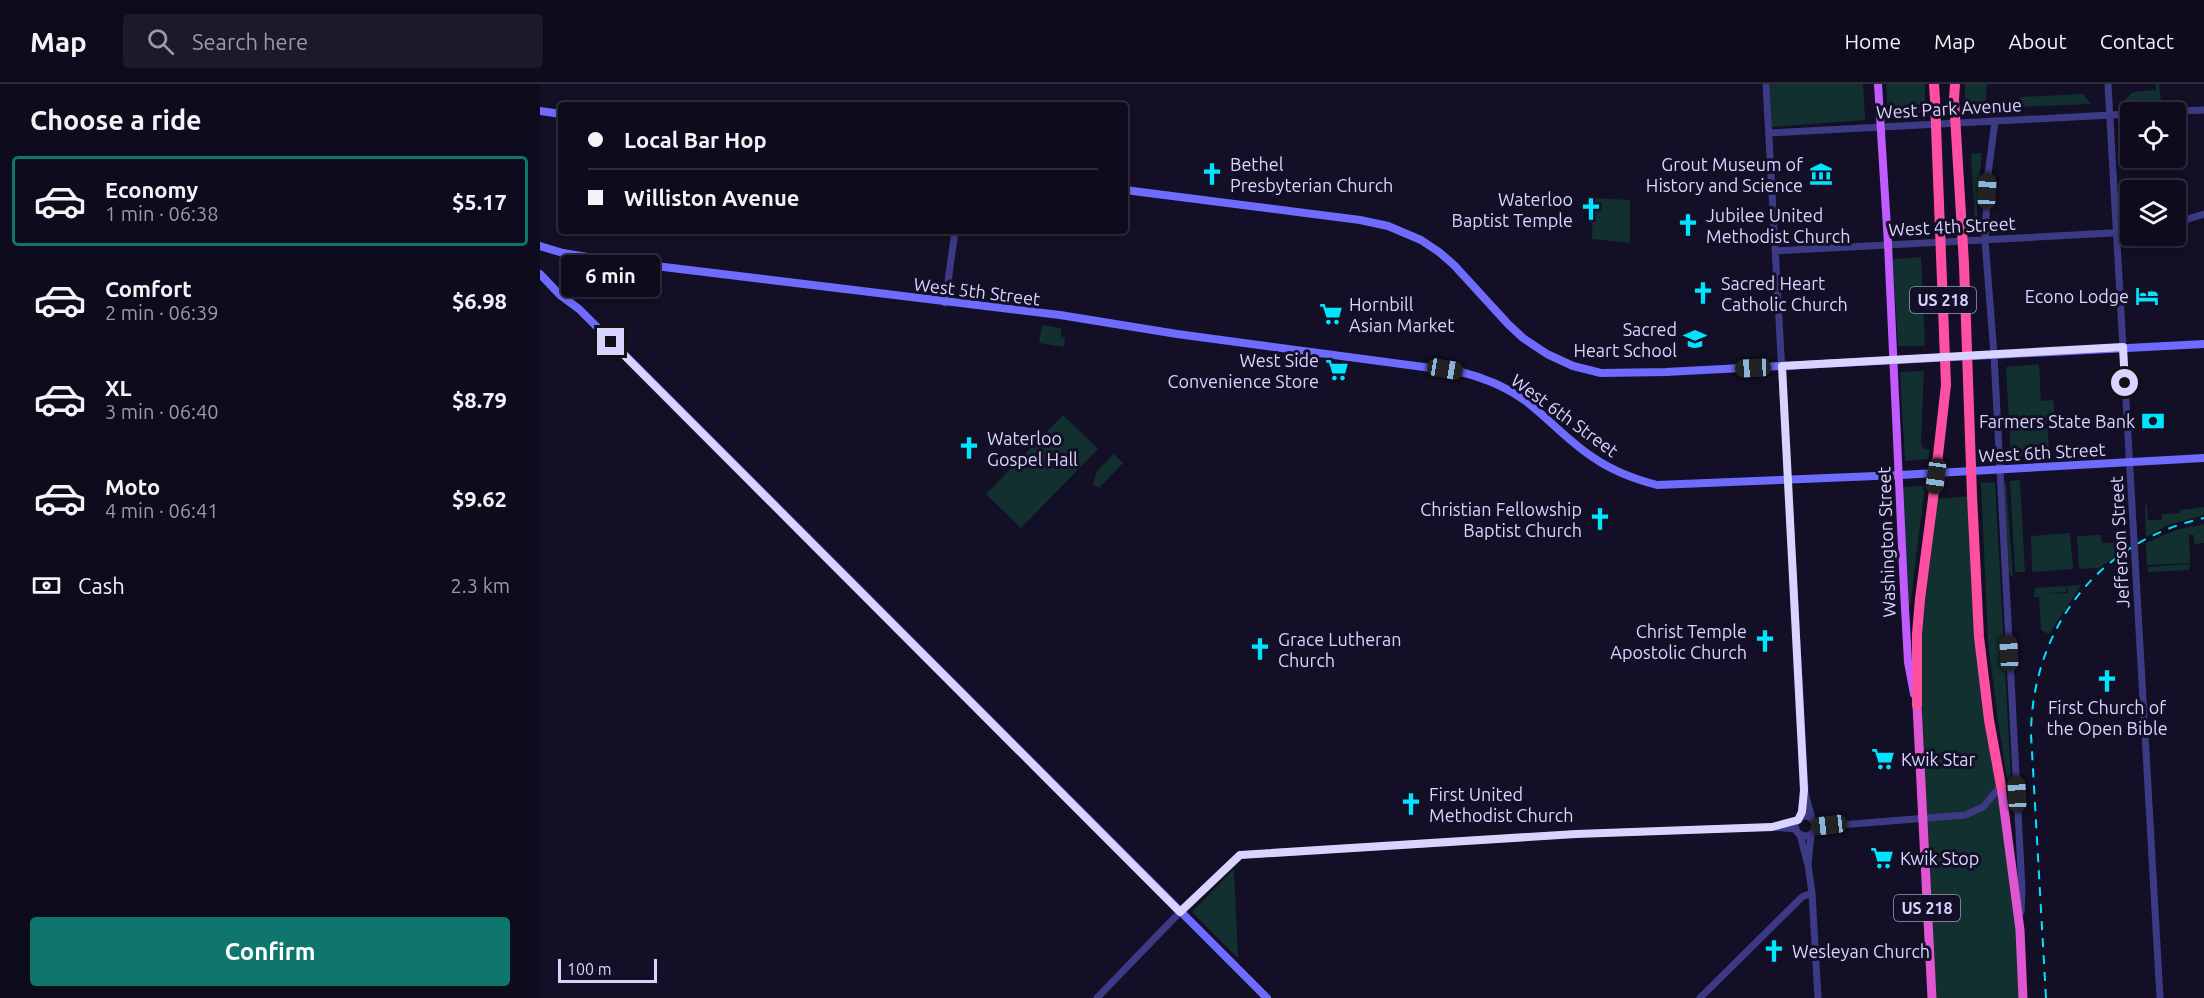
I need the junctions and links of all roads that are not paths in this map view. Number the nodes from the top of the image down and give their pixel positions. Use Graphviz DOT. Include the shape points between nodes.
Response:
graph roads {
  1 [pos="1766,84"];
  2 [pos="1878,84"];
  3 [pos="1934,84"];
  4 [pos="1954,84"];
  5 [pos="2108,84"];
  6 [pos="2204,110"];
  7 [pos="540,111"];
  8 [pos="2186,111"];
  9 [pos="558,114"];
  10 [pos="2120,114"];
  11 [pos="2110,115"];
  12 [pos="1995,121"];
  13 [pos="1881,127"];
  14 [pos="1769,133"];
  15 [pos="1128,190"];
  16 [pos="2204,214"];
  17 [pos="2186,220"];
  18 [pos="2117,231"];
  19 [pos="2120,231"];
  20 [pos="955,234"];
  21 [pos="1985,240"];
  22 [pos="1888,244"];
  23 [pos="540,246"];
  24 [pos="1775,251"];
  25 [pos="540,274"];
  26 [pos="945,303"];
  27 [pos="2204,344"];
  28 [pos="2123,347"];
  29 [pos="1994,355"];
  30 [pos="1893,360"];
  31 [pos="1412,365"];
  32 [pos="1782,366"];
  33 [pos="2204,459"];
  34 [pos="2130,463"];
  35 [pos="1999,470"];
  36 [pos="1900,475"];
  37 [pos="1788,480"];
  38 [pos="1917,705"];
  39 [pos="2001,786"];
  40 [pos="1804,790"];
  41 [pos="1922,818"];
  42 [pos="1799,819"];
  43 [pos="1812,819"];
  44 [pos="1772,827"];
  45 [pos="1815,827"];
  46 [pos="1798,832"];
  47 [pos="1811,834"];
  48 [pos="1808,865"];
  49 [pos="1812,893"];
  50 [pos="1180,912"];
  51 [pos="2020,930"];
  52 [pos="2024,997"];
  53 [pos="1097,998"];
  54 [pos="1267,998"];
  55 [pos="1701,998"];
  56 [pos="1818,998"];
  57 [pos="1932,998"];
  58 [pos="2160,998"];
  1 -- 14 [label="street"];
  2 -- 13 [label="main road, Washington Street"];
  3 -- 38 [label="highway, US 218, bridge" via="1946,385 1920,598"];
  4 -- 39 [label="highway, US 218, bridge" via="1979,637"];
  5 -- 11 [label="street, Jefferson Street"];
  6 -- 8 [label="street"];
  7 -- 9 [label="main road"];
  10 -- 11 [label="street, West Park Avenue"];
  11 -- 12 [label="street, West Park Avenue"];
  11 -- 18 [label="street, Jefferson Street"];
  12 -- 13 [label="street, West Park Avenue"];
  12 -- 21 [label="street"];
  13 -- 14 [label="street, West Park Avenue"];
  13 -- 22 [label="main road, Washington Street"];
  14 -- 24 [label="street"];
  15 -- 32 [label="main road" via="1374,223 1401,231 1447,259 1523,338 1547,354 1587,370 1615,374"];
  16 -- 17 [label="street"];
  18 -- 19 [label="street, West 4th Street"];
  18 -- 21 [label="street, West 4th Street"];
  18 -- 28 [label="street, Jefferson Street"];
  20 -- 26 [label="street"];
  21 -- 22 [label="street, West 4th Street"];
  21 -- 29 [label="street"];
  22 -- 24 [label="street, West 4th Street"];
  22 -- 30 [label="main road, Washington Street"];
  23 -- 26 [label="main road, West 5th Street" via="606,260"];
  24 -- 32 [label="street"];
  25 -- 50 [label="main road"];
  26 -- 31 [label="main road, West 5th Street" via="1060,315"];
  27 -- 28 [label="main road"];
  28 -- 29 [label="main road"];
  28 -- 34 [label="street, Jefferson Street"];
  29 -- 30 [label="main road"];
  29 -- 35 [label="street"];
  30 -- 32 [label="main road"];
  30 -- 36 [label="main road, Washington Street"];
  31 -- 37 [label="main road, West 6th Street" via="1461,372 1501,386 1526,401 1591,457 1643,481 1657,485"];
  32 -- 37 [label="street"];
  33 -- 34 [label="main road, West 6th Street"];
  34 -- 35 [label="main road, West 6th Street"];
  34 -- 58 [label="street, Jefferson Street"];
  35 -- 36 [label="main road, West 6th Street"];
  35 -- 51 [label="street" via="2022,889"];
  36 -- 37 [label="main road, West 6th Street"];
  36 -- 38 [label="main road, Washington Street" via="1908,662"];
  37 -- 40 [label="street"];
  38 -- 41 [label="highway, Washington Street / US 218"];
  39 -- 41 [label="street" via="1977,812"];
  39 -- 51 [label="highway, US 218"];
  40 -- 42 [label="street"];
  40 -- 43 [label="street"];
  41 -- 45 [label="street"];
  41 -- 57 [label="highway, Washington Street / US 218"];
  42 -- 43 [label="street"];
  42 -- 44 [label="street"];
  42 -- 46 [label="street"];
  43 -- 45 [label="street"];
  44 -- 46 [label="street"];
  44 -- 50 [label="street" via="1576,834 1240,855"];
  45 -- 47 [label="street"];
  46 -- 47 [label="street"];
  46 -- 48 [label="street"];
  47 -- 48 [label="street"];
  48 -- 49 [label="street"];
  49 -- 55 [label="street" via="1802,897"];
  49 -- 56 [label="street"];
  50 -- 53 [label="street"];
  50 -- 54 [label="main road"];
  51 -- 52 [label="highway, US 218"];
}
